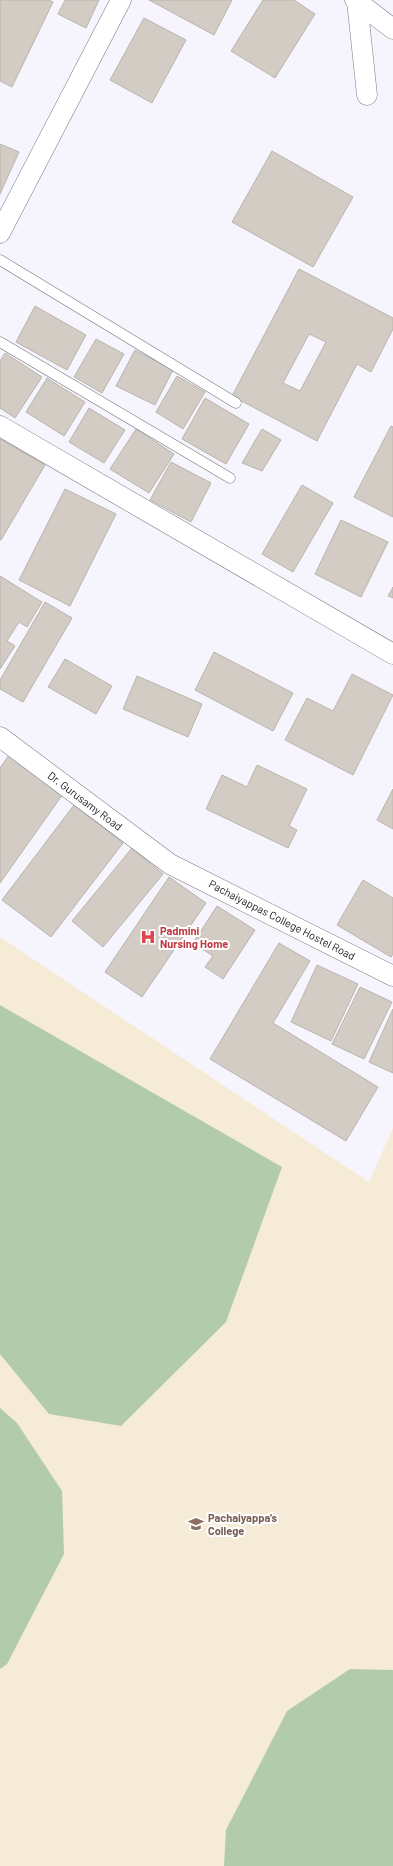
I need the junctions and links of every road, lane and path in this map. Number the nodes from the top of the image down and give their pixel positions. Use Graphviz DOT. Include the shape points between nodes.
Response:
graph roads {
  1 [pos="121,0"];
  2 [pos="356,1"];
  3 [pos="393,29"];
  4 [pos="367,95"];
  5 [pos="0,233"];
  6 [pos="0,260"];
  7 [pos="0,342"];
  8 [pos="236,403"];
  9 [pos="0,426"];
  10 [pos="230,478"];
  11 [pos="393,654"];
  12 [pos="0,737"];
  13 [pos="170,864"];
  14 [pos="393,976"];
  1 -- 5 [label="street"];
  2 -- 3 [label="street"];
  2 -- 4 [label="street"];
  6 -- 8 [label="lane"];
  7 -- 10 [label="lane"];
  9 -- 11 [label="street"];
  12 -- 13 [label="street, Dr. Gurusamy Road"];
  13 -- 14 [label="street, Pachaiyappas College Hostel Road"];
}
